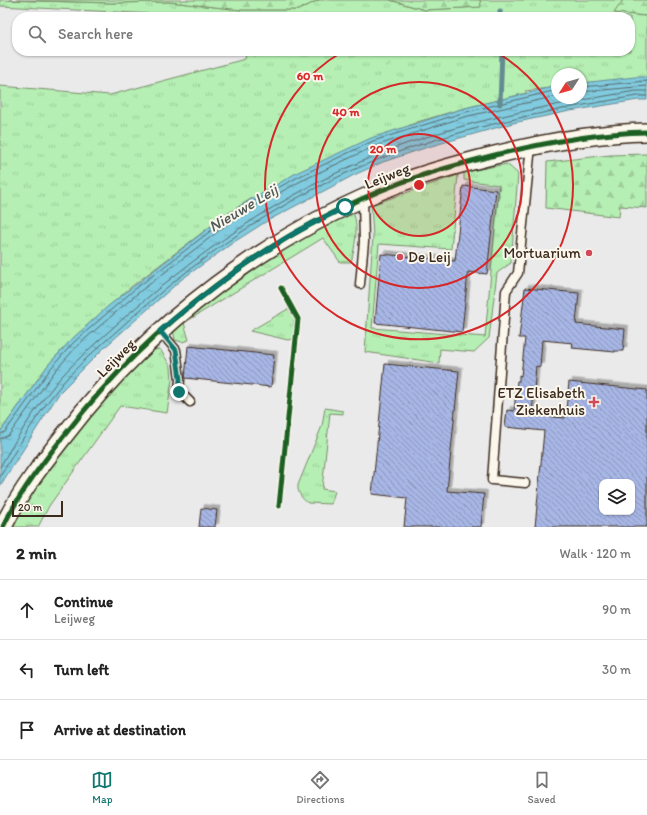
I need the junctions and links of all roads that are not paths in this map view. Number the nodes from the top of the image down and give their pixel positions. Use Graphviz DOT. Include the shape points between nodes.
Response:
graph roads {
  1 [pos="647,132"];
  2 [pos="532,145"];
  3 [pos="363,199"];
  4 [pos="360,284"];
  5 [pos="160,331"];
  6 [pos="190,402"];
  7 [pos="525,484"];
  8 [pos="3,527"];
  1 -- 2 [label="street, Leijweg"];
  2 -- 3 [label="street, Leijweg" via="431,173"];
  2 -- 7 [label="lane" via="518,273 506,291 492,480"];
  3 -- 4 [label="lane" via="364,242"];
  3 -- 5 [label="street, Leijweg" via="290,236 263,253 193,303"];
  5 -- 6 [label="lane" via="176,350 179,392"];
  5 -- 8 [label="street, Leijweg" via="76,419 22,494"];
}
